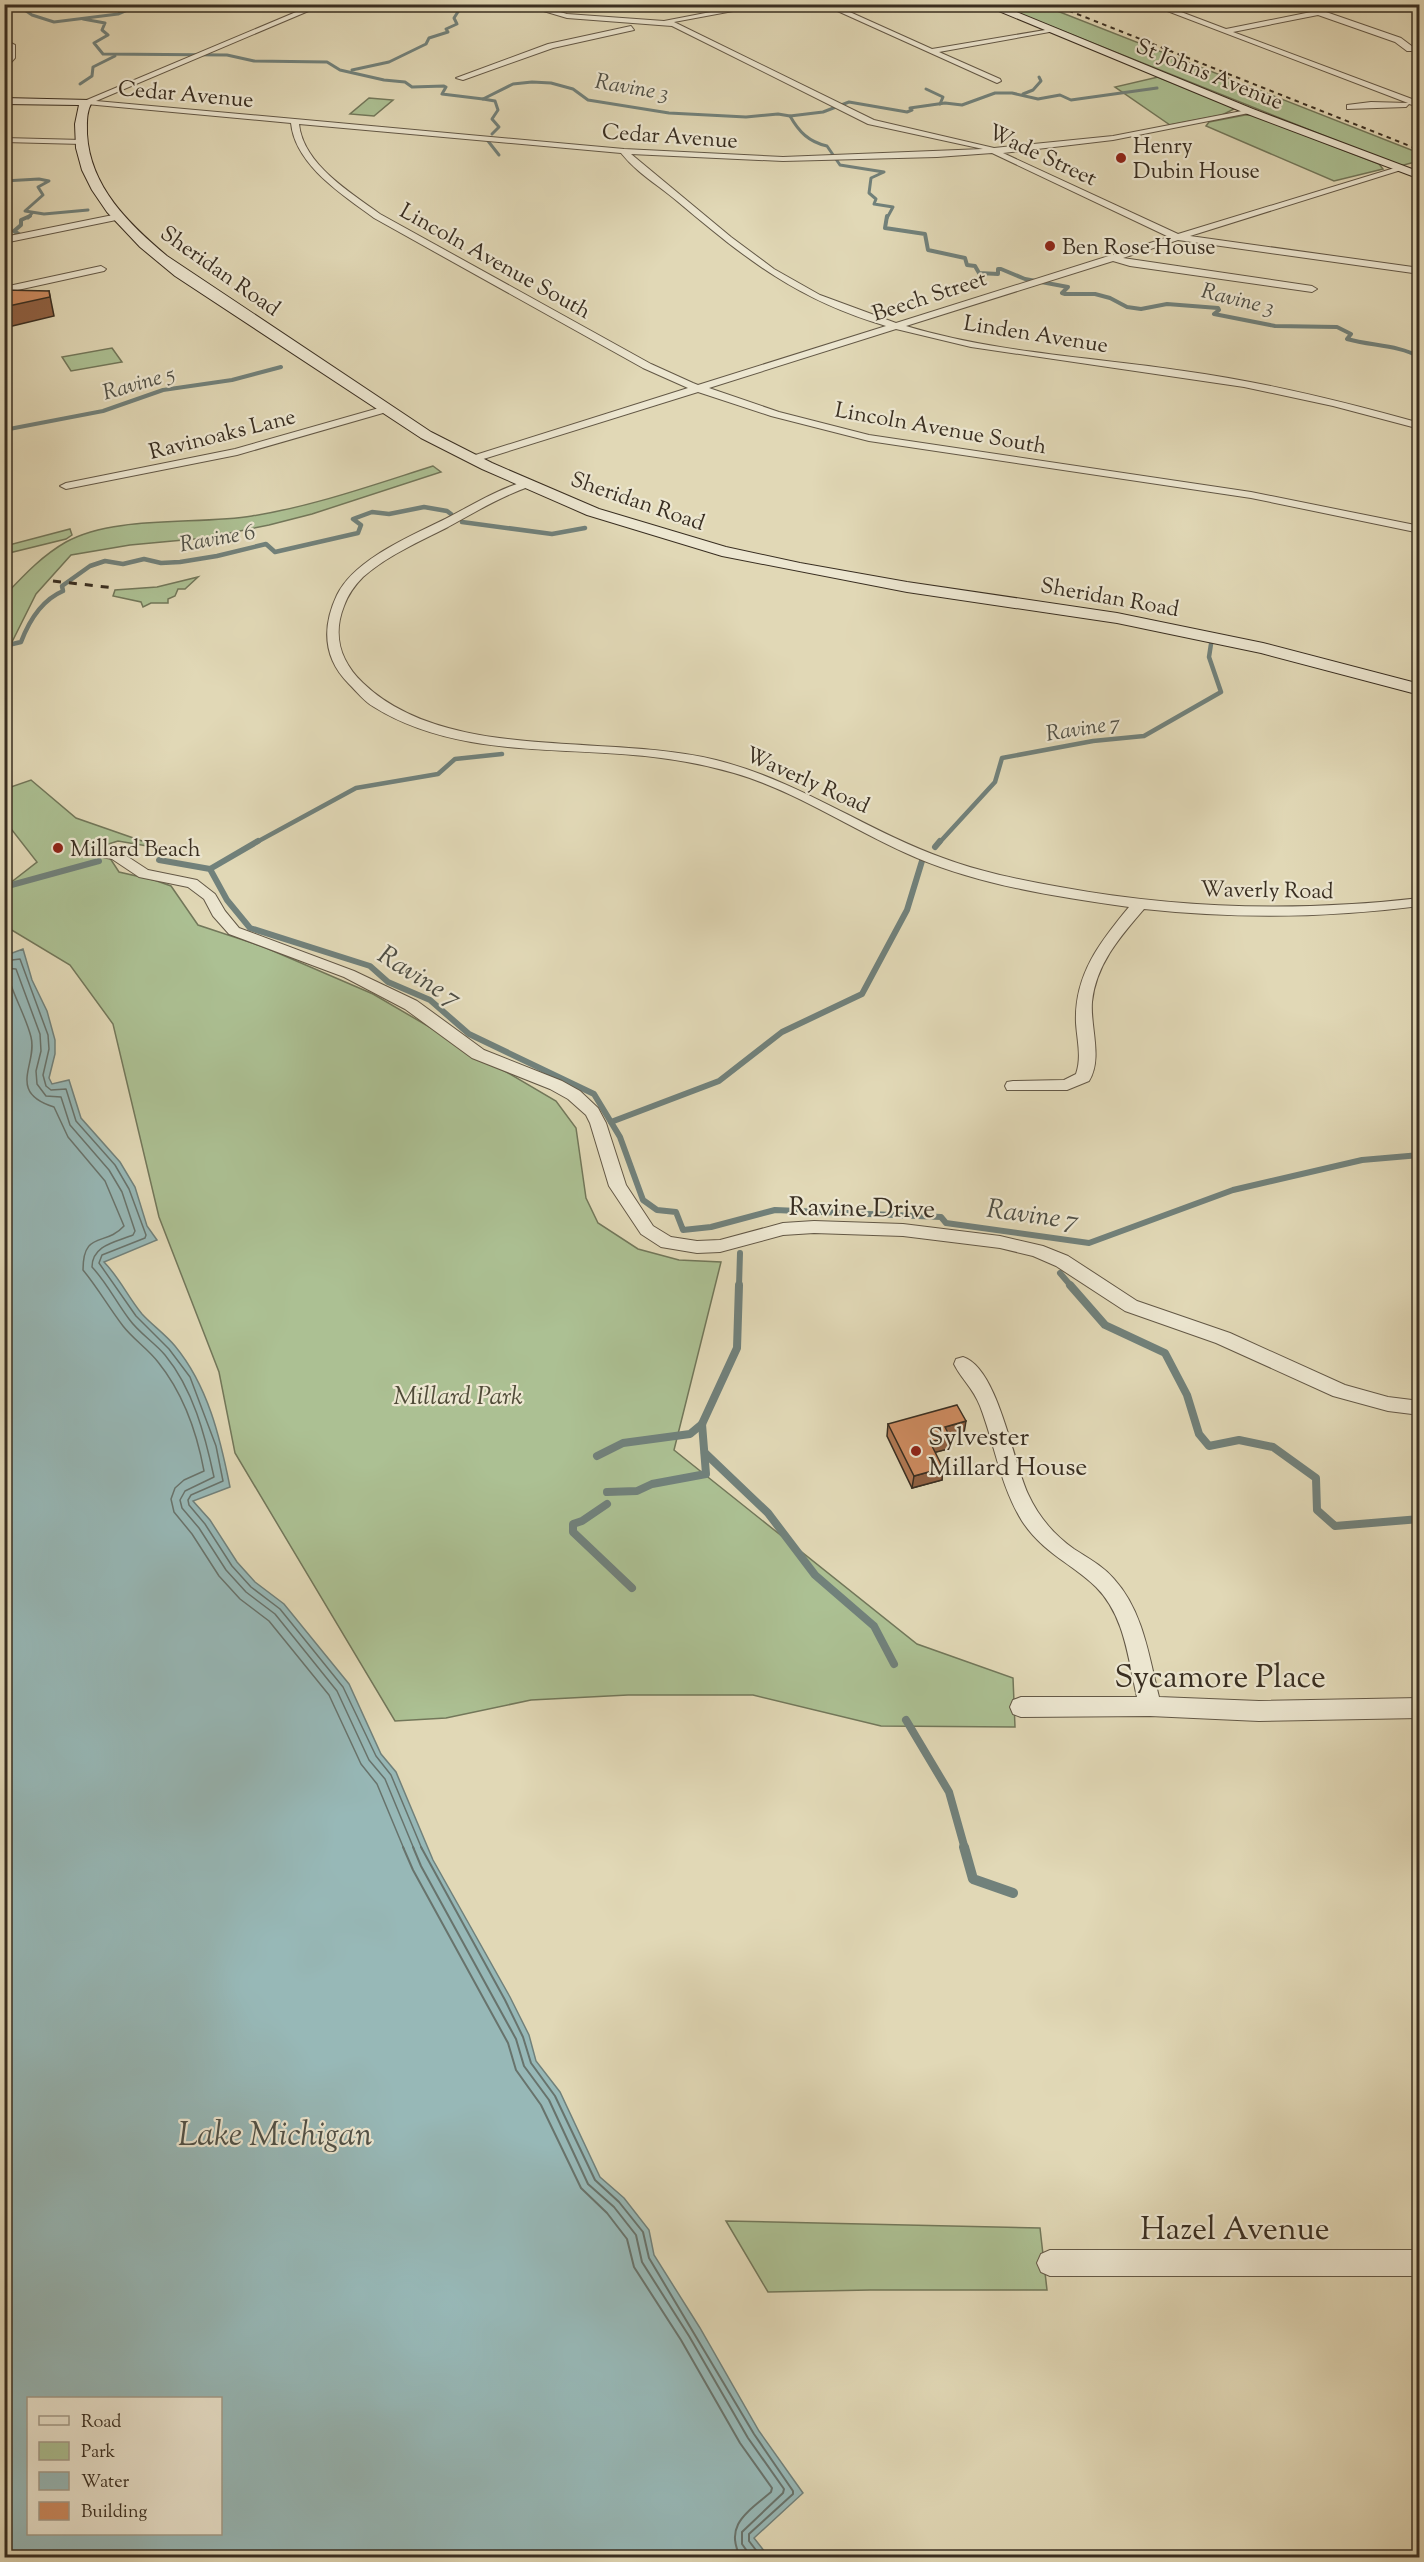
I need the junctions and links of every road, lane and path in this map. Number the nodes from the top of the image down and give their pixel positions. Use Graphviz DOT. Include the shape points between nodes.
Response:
graph roads {
  1 [pos="322,4"];
  2 [pos="523,4"];
  3 [pos="767,4"];
  4 [pos="825,4"];
  5 [pos="987,4"];
  6 [pos="1152,4"];
  7 [pos="1295,4"];
  8 [pos="1318,13"];
  9 [pos="665,22"];
  10 [pos="1051,31"];
  11 [pos="1224,32"];
  12 [pos="11,45"];
  13 [pos="1410,49"];
  14 [pos="933,51"];
  15 [pos="4,68"];
  16 [pos="460,78"];
  17 [pos="997,81"];
  18 [pos="4,101"];
  19 [pos="86,102"];
  20 [pos="1419,105"];
  21 [pos="1350,107"];
  22 [pos="1249,111"];
  23 [pos="295,121"];
  24 [pos="81,137"];
  25 [pos="4,140"];
  26 [pos="624,151"];
  27 [pos="996,152"];
  28 [pos="1398,168"];
  29 [pos="1419,176"];
  30 [pos="118,217"];
  31 [pos="1176,237"];
  32 [pos="4,240"];
  33 [pos="1112,257"];
  34 [pos="101,269"];
  35 [pos="1419,271"];
  36 [pos="1312,289"];
  37 [pos="4,290"];
  38 [pos="897,326"];
  39 [pos="698,388"];
  40 [pos="386,409"];
  41 [pos="1419,426"];
  42 [pos="473,459"];
  43 [pos="527,484"];
  44 [pos="66,486"];
  45 [pos="1419,530"];
  46 [pos="1419,690"];
  47 [pos="102,853"];
  48 [pos="1419,902"];
  49 [pos="1140,904"];
  50 [pos="1013,1086"];
  51 [pos="963,1364"];
  52 [pos="1419,1408"];
  53 [pos="1150,1706"];
  54 [pos="1021,1707"];
  55 [pos="1419,1708"];
  56 [pos="1050,2263"];
  57 [pos="1419,2263"];
  1 -- 19 [label="street"];
  2 -- 9 [label="street" via="579,18"];
  3 -- 9 [label="street"];
  4 -- 14 [label="street"];
  5 -- 10 [label="street, St Johns Avenue"];
  6 -- 11 [label="street"];
  7 -- 8 [label="street"];
  8 -- 11 [label="street"];
  8 -- 13 [label="street" via="1398,40"];
  9 -- 16 [label="street" via="551,46"];
  9 -- 27 [label="street, Wade Street" via="871,122 973,143"];
  10 -- 14 [label="street"];
  10 -- 22 [label="street, St Johns Avenue"];
  11 -- 20 [label="street"];
  12 -- 15 [label="street" via="11,58"];
  14 -- 17 [label="street"];
  18 -- 19 [label="street"];
  19 -- 23 [label="street, Cedar Avenue"];
  19 -- 24 [label="street, Sheridan Road"];
  20 -- 21 [label="street"];
  22 -- 27 [label="street, Cedar Avenue" via="1113,138"];
  22 -- 28 [label="street, St Johns Avenue"];
  23 -- 26 [label="street, Cedar Avenue"];
  23 -- 39 [label="street, Lincoln Avenue South" via="298,139 319,167 377,216 610,347"];
  24 -- 25 [label="street"];
  24 -- 30 [label="street, Sheridan Road" via="97,188"];
  26 -- 27 [label="street, Cedar Avenue" via="800,159"];
  26 -- 38 [label="street, Linden Avenue" via="772,272 818,296"];
  27 -- 31 [label="street, Wade Street"];
  28 -- 29 [label="street, St Johns Avenue"];
  28 -- 31 [label="street, Beech Street"];
  30 -- 32 [label="street"];
  30 -- 40 [label="street, Sheridan Road" via="142,243 180,273"];
  31 -- 33 [label="street, Beech Street"];
  31 -- 35 [label="street, Wade Street"];
  33 -- 36 [label="street" via="1130,263"];
  33 -- 38 [label="street, Beech Street"];
  34 -- 37 [label="street"];
  38 -- 39 [label="street, Beech Street"];
  38 -- 41 [label="street, Linden Avenue" via="1024,354 1239,383"];
  39 -- 42 [label="street, Beech Street"];
  39 -- 45 [label="street, Lincoln Avenue South" via="776,414 879,440 1219,490"];
  40 -- 42 [label="street, Sheridan Road"];
  40 -- 44 [label="street, Ravinoaks Lane" via="248,449"];
  42 -- 43 [label="street, Sheridan Road"];
  43 -- 46 [label="street, Sheridan Road" via="593,513 722,551 907,587 1118,618 1263,648"];
  43 -- 49 [label="street, Waverly Road" via="402,547 348,586 338,606 331,636 340,668 367,698 398,715 448,733 526,746 633,749 684,756 737,770 789,789 937,861 981,875"];
  47 -- 52 [label="street, Ravine Drive" via="117,855 144,874 192,883 210,897 234,931 349,974 411,1005 478,1054 574,1095 598,1123 618,1186 647,1230 668,1243 720,1246 783,1229 814,1227 903,1230 1000,1242 1062,1261 1131,1306 1223,1338 1341,1391"];
  48 -- 49 [label="street, Waverly Road" via="1319,913 1217,912"];
  49 -- 50 [label="street" via="1092,966 1085,1004 1088,1066 1083,1077 1067,1085"];
  51 -- 53 [label="street" via="976,1375 1015,1487 1030,1517 1053,1544 1083,1564 1119,1601 1132,1630"];
  53 -- 54 [label="street, Sycamore Place"];
  53 -- 55 [label="street, Sycamore Place" via="1259,1711"];
  56 -- 57 [label="street, Hazel Avenue"];
}
